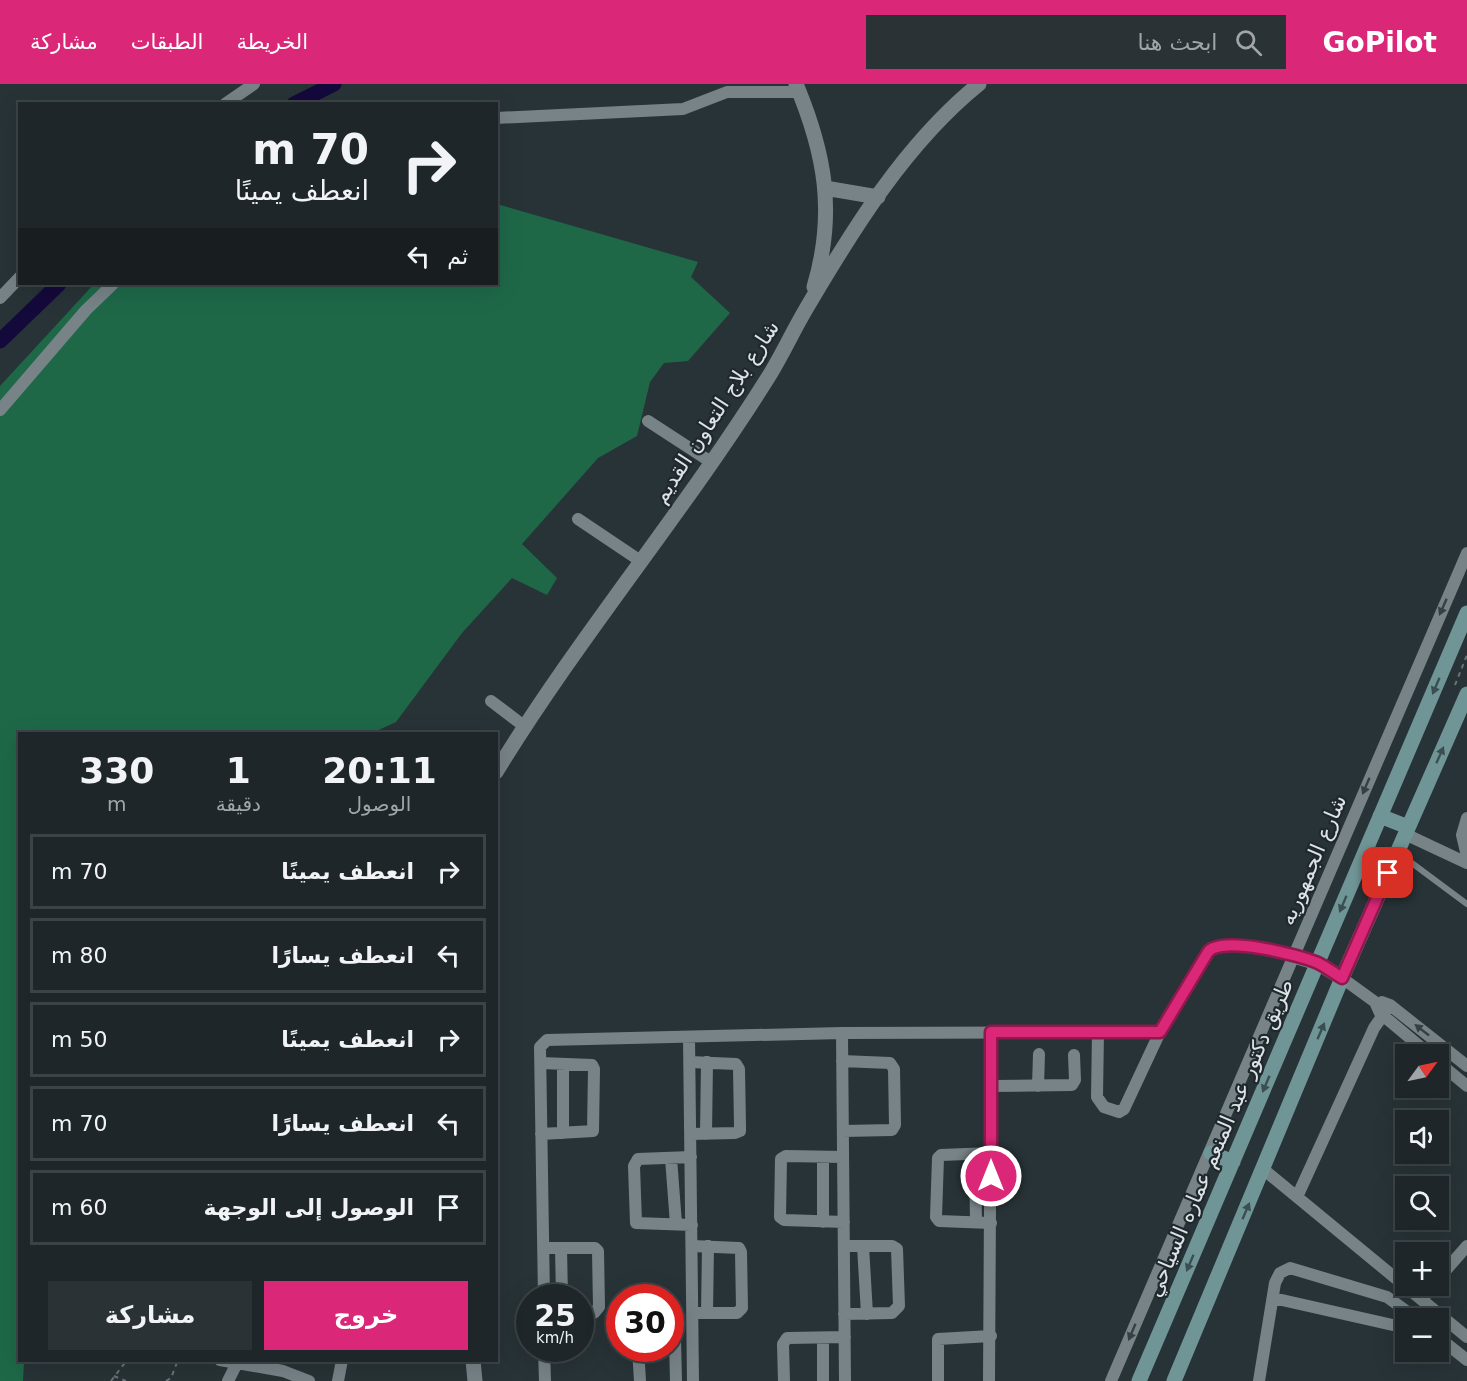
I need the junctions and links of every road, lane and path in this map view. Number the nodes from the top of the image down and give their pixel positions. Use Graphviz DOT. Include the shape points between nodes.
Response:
graph roads {
  1 [pos="254,84"];
  2 [pos="979,84"];
  3 [pos="798,88"];
  4 [pos="228,102"];
  5 [pos="498,118"];
  6 [pos="825,188"];
  7 [pos="878,197"];
  8 [pos="18,279"];
  9 [pos="112,285"];
  10 [pos="0,298"];
  11 [pos="806,310"];
  12 [pos="0,410"];
  13 [pos="648,421"];
  14 [pos="711,462"];
  15 [pos="578,519"];
  16 [pos="1467,553"];
  17 [pos="642,562"];
  18 [pos="1467,613"];
  19 [pos="1467,694"];
  20 [pos="491,701"];
  21 [pos="524,726"];
  22 [pos="498,769"];
  23 [pos="1380,816"];
  24 [pos="1467,818"];
  25 [pos="1406,830"];
  26 [pos="1397,852"];
  27 [pos="1467,856"];
  28 [pos="1467,863"];
  29 [pos="1467,904"];
  30 [pos="1294,956"];
  31 [pos="1318,963"];
  32 [pos="1342,978"];
  33 [pos="1386,1010"];
  34 [pos="991,1032"];
  35 [pos="1098,1032"];
  36 [pos="1160,1032"];
  37 [pos="842,1033"];
  38 [pos="690,1038"];
  39 [pos="1419,1044"];
  40 [pos="1039,1054"];
  41 [pos="1074,1055"];
  42 [pos="842,1061"];
  43 [pos="690,1062"];
  44 [pos="707,1062"];
  45 [pos="541,1063"];
  46 [pos="563,1064"];
  47 [pos="1467,1066"];
  48 [pos="1449,1071"];
  49 [pos="992,1086"];
  50 [pos="1038,1086"];
  51 [pos="1467,1086"];
  52 [pos="843,1131"];
  53 [pos="563,1133"];
  54 [pos="542,1134"];
  55 [pos="691,1134"];
  56 [pos="706,1134"];
  57 [pos="991,1153"];
  58 [pos="1211,1153"];
  59 [pos="975,1154"];
  60 [pos="691,1157"];
  61 [pos="823,1157"];
  62 [pos="843,1157"];
  63 [pos="671,1158"];
  64 [pos="1233,1162"];
  65 [pos="1263,1169"];
  66 [pos="1297,1197"];
  67 [pos="823,1222"];
  68 [pos="844,1222"];
  69 [pos="976,1222"];
  70 [pos="991,1223"];
  71 [pos="676,1224"];
  72 [pos="692,1225"];
  73 [pos="692,1246"];
  74 [pos="708,1246"];
  75 [pos="844,1246"];
  76 [pos="863,1246"];
  77 [pos="1467,1246"];
  78 [pos="543,1248"];
  79 [pos="561,1248"];
  80 [pos="1449,1267"];
  81 [pos="544,1284"];
  82 [pos="562,1284"];
  83 [pos="1425,1296"];
  84 [pos="1273,1298"];
  85 [pos="1422,1299"];
  86 [pos="1402,1308"];
  87 [pos="594,1312"];
  88 [pos="693,1313"];
  89 [pos="707,1313"];
  90 [pos="844,1314"];
  91 [pos="867,1314"];
  92 [pos="1395,1326"];
  93 [pos="991,1336"];
  94 [pos="845,1337"];
  95 [pos="1467,1337"];
  96 [pos="684,1338"];
  97 [pos="693,1338"];
  98 [pos="823,1338"];
  99 [pos="1449,1346"];
  100 [pos="1467,1360"];
  101 [pos="125,1362"];
  102 [pos="177,1362"];
  103 [pos="226,1362"];
  104 [pos="342,1362"];
  105 [pos="473,1362"];
  106 [pos="544,1362"];
  107 [pos="639,1362"];
  108 [pos="675,1362"];
  109 [pos="236,1365"];
  110 [pos="270,1365"];
  111 [pos="114,1376"];
  112 [pos="111,1381"];
  113 [pos="126,1381"];
  114 [pos="166,1381"];
  115 [pos="228,1381"];
  116 [pos="309,1381"];
  117 [pos="338,1381"];
  118 [pos="475,1381"];
  119 [pos="545,1381"];
  120 [pos="640,1381"];
  121 [pos="676,1381"];
  122 [pos="693,1381"];
  123 [pos="784,1381"];
  124 [pos="823,1381"];
  125 [pos="845,1381"];
  126 [pos="938,1381"];
  127 [pos="989,1381"];
  128 [pos="1111,1381"];
  129 [pos="1139,1381"];
  130 [pos="1174,1381"];
  131 [pos="1259,1381"];
  1 -- 4 [label="street"];
  2 -- 7 [label="street, شارع بلاج التعاون القديم" via="926,136"];
  3 -- 5 [label="street" via="727,92 683,109"];
  3 -- 6 [label="street" via="821,154"];
  6 -- 7 [label="street"];
  6 -- 11 [label="street" via="821,259"];
  7 -- 11 [label="street, شارع بلاج التعاون القديم"];
  8 -- 10 [label="street"];
  9 -- 12 [label="street"];
  11 -- 14 [label="street, شارع بلاج التعاون القديم" via="769,376"];
  13 -- 14 [label="street"];
  14 -- 17 [label="street, شارع بلاج التعاون القديم"];
  15 -- 17 [label="street"];
  16 -- 30 [label="street, شارع الجمهوريه, one-way"];
  17 -- 21 [label="street, شارع بلاج التعاون القديم"];
  18 -- 23 [label="main road, طريق دكتور عبد المنعم عماره السياحي, one-way"];
  25 -- 19 [label="main road, one-way"];
  20 -- 21 [label="street"];
  21 -- 22 [label="street, شارع بلاج التعاون القديم"];
  23 -- 25 [label="main road"];
  23 -- 31 [label="main road, طريق دكتور عبد المنعم عماره السياحي, one-way"];
  24 -- 27 [label="street" via="1462,835"];
  25 -- 26 [label="main road"];
  25 -- 28 [label="street"];
  26 -- 29 [label="lane"];
  26 -- 32 [label="main road"];
  30 -- 31 [label="main road"];
  30 -- 36 [label="street" via="1245,945 1211,948"];
  30 -- 58 [label="street, شارع الجمهوريه"];
  31 -- 32 [label="main road"];
  31 -- 64 [label="main road, طريق دكتور عبد المنعم عماره السياحي, one-way"];
  32 -- 33 [label="street"];
  65 -- 32 [label="main road, one-way"];
  33 -- 39 [label="street"];
  47 -- 33 [label="street, one-way"];
  33 -- 66 [label="street" via="1374,1028"];
  34 -- 35 [label="street"];
  34 -- 37 [label="street"];
  34 -- 49 [label="street"];
  35 -- 36 [label="street"];
  35 -- 36 [label="street" via="1097,1097 1104,1107 1119,1112"];
  37 -- 38 [label="street"];
  37 -- 42 [label="street"];
  38 -- 43 [label="street"];
  38 -- 45 [label="street" via="547,1040 540,1047"];
  40 -- 50 [label="street"];
  41 -- 50 [label="street" via="1074,1083"];
  42 -- 52 [label="street"];
  42 -- 52 [label="street" via="890,1063 894,1069 895,1125 892,1130"];
  43 -- 44 [label="street"];
  43 -- 55 [label="street"];
  44 -- 56 [label="street"];
  44 -- 56 [label="street" via="730,1062 739,1069 740,1131"];
  45 -- 46 [label="street"];
  45 -- 54 [label="street"];
  46 -- 53 [label="street"];
  46 -- 53 [label="street" via="593,1066 595,1129"];
  48 -- 51 [label="street"];
  49 -- 50 [label="street"];
  49 -- 57 [label="street"];
  52 -- 62 [label="street"];
  53 -- 54 [label="street"];
  54 -- 78 [label="street"];
  55 -- 56 [label="street"];
  55 -- 60 [label="street"];
  57 -- 59 [label="street"];
  57 -- 70 [label="street"];
  58 -- 64 [label="main road"];
  58 -- 128 [label="street, شارع الجمهوريه, one-way"];
  59 -- 69 [label="street"];
  59 -- 69 [label="street" via="938,1158 936,1217 939,1221"];
  60 -- 63 [label="street"];
  60 -- 72 [label="street"];
  61 -- 62 [label="street"];
  61 -- 67 [label="street"];
  61 -- 67 [label="street" via="786,1156 780,1162 781,1219"];
  62 -- 68 [label="street"];
  63 -- 71 [label="street"];
  63 -- 71 [label="street" via="635,1162 635,1220 640,1224"];
  64 -- 129 [label="main road, طريق دكتور عبد المنعم عماره السياحي, one-way"];
  65 -- 66 [label="street"];
  130 -- 65 [label="main road, one-way"];
  66 -- 85 [label="street"];
  67 -- 68 [label="street"];
  68 -- 75 [label="street"];
  69 -- 70 [label="street"];
  70 -- 93 [label="street"];
  71 -- 72 [label="street"];
  72 -- 73 [label="street"];
  73 -- 74 [label="street"];
  73 -- 88 [label="street"];
  74 -- 89 [label="street"];
  74 -- 89 [label="street" via="736,1247 741,1252 742,1308 737,1313"];
  75 -- 76 [label="street"];
  75 -- 90 [label="street"];
  76 -- 91 [label="street"];
  76 -- 91 [label="street" via="892,1246 898,1255 897,1311"];
  77 -- 80 [label="street"];
  78 -- 79 [label="street"];
  78 -- 81 [label="street"];
  79 -- 82 [label="street"];
  79 -- 87 [label="street" via="595,1248 600,1254 599,1307"];
  83 -- 85 [label="street"];
  84 -- 86 [label="street" via="1277,1278 1290,1268 1387,1297"];
  84 -- 92 [label="street"];
  84 -- 131 [label="street"];
  85 -- 95 [label="street"];
  88 -- 89 [label="street"];
  88 -- 97 [label="street"];
  90 -- 91 [label="street"];
  90 -- 94 [label="street"];
  93 -- 126 [label="street" via="938,1339"];
  93 -- 127 [label="street"];
  94 -- 98 [label="street"];
  94 -- 125 [label="street"];
  96 -- 97 [label="street"];
  97 -- 122 [label="street"];
  98 -- 123 [label="street" via="784,1341"];
  98 -- 124 [label="street"];
  99 -- 100 [label="street"];
  101 -- 111 [label="path"];
  102 -- 114 [label="path"];
  103 -- 109 [label="street"];
  104 -- 117 [label="street"];
  105 -- 118 [label="street"];
  106 -- 119 [label="street"];
  107 -- 120 [label="street"];
  108 -- 121 [label="street"];
  109 -- 110 [label="street"];
  109 -- 115 [label="street"];
  110 -- 116 [label="street"];
  111 -- 112 [label="path"];
  111 -- 113 [label="path"];
}
